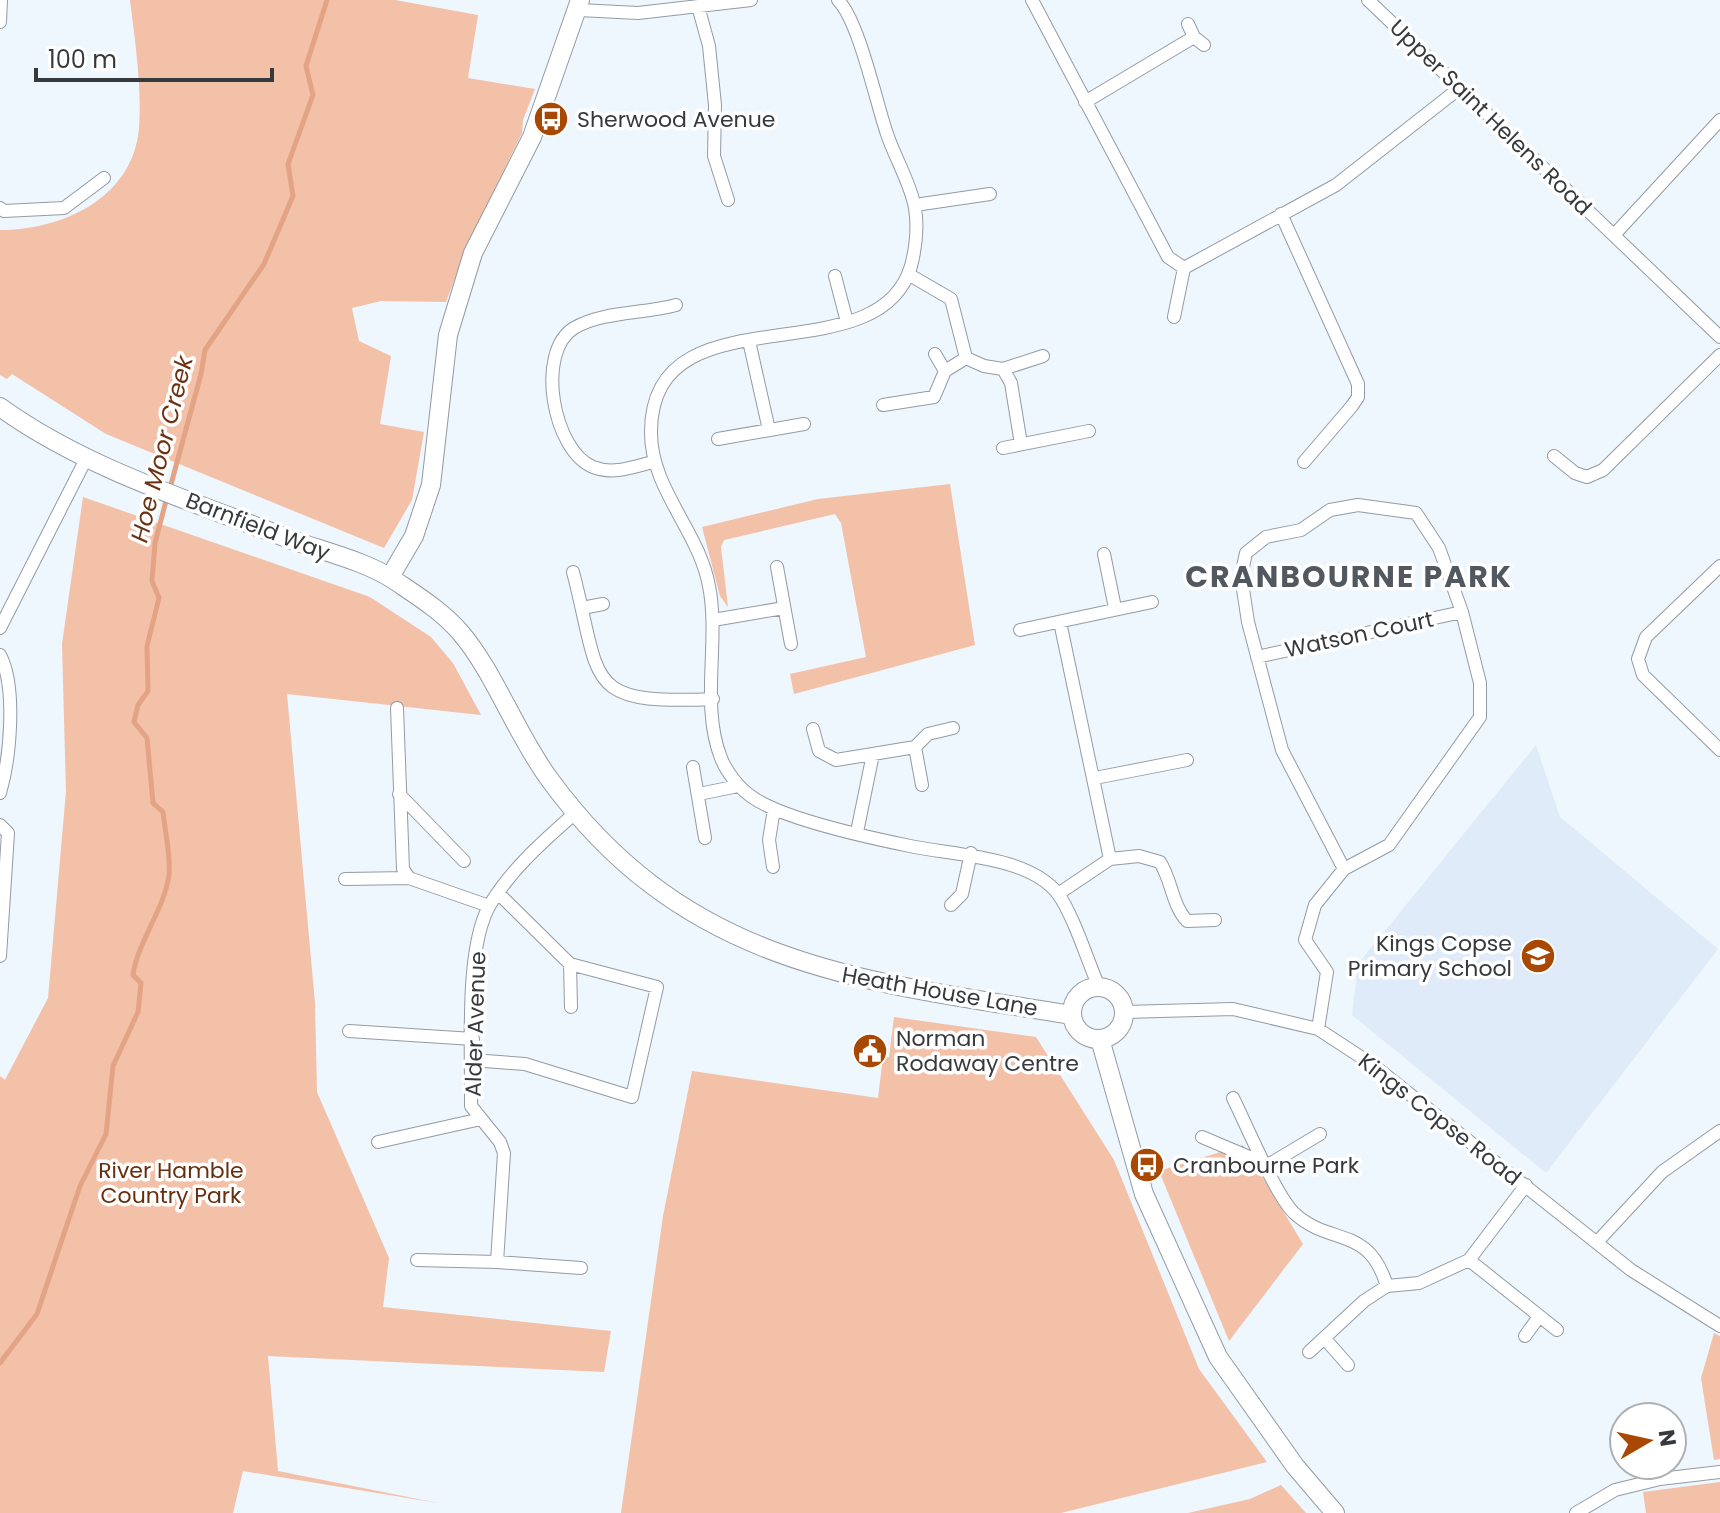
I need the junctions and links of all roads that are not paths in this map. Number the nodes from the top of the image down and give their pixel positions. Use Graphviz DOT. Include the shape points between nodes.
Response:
graph roads {
  1 [pos="1,0"];
  2 [pos="751,0"];
  3 [pos="838,0"];
  4 [pos="1032,0"];
  5 [pos="1368,0"];
  6 [pos="580,5"];
  7 [pos="698,6"];
  8 [pos="0,22"];
  9 [pos="1188,24"];
  10 [pos="1461,87"];
  11 [pos="1085,102"];
  12 [pos="1720,120"];
  13 [pos="104,178"];
  14 [pos="990,194"];
  15 [pos="728,200"];
  16 [pos="915,205"];
  17 [pos="0,208"];
  18 [pos="1281,214"];
  19 [pos="1614,235"];
  20 [pos="1184,268"];
  21 [pos="908,274"];
  22 [pos="835,276"];
  23 [pos="676,305"];
  24 [pos="655,311"];
  25 [pos="1174,317"];
  26 [pos="847,322"];
  27 [pos="657,326"];
  28 [pos="1720,337"];
  29 [pos="749,341"];
  30 [pos="935,354"];
  31 [pos="1720,355"];
  32 [pos="1043,356"];
  33 [pos="966,358"];
  34 [pos="1003,369"];
  35 [pos="945,371"];
  36 [pos="883,405"];
  37 [pos="0,407"];
  38 [pos="804,424"];
  39 [pos="769,430"];
  40 [pos="1089,431"];
  41 [pos="718,439"];
  42 [pos="1021,444"];
  43 [pos="1003,448"];
  44 [pos="1554,456"];
  45 [pos="92,460"];
  46 [pos="653,462"];
  47 [pos="1304,462"];
  48 [pos="1104,554"];
  49 [pos="1720,566"];
  50 [pos="777,567"];
  51 [pos="573,572"];
  52 [pos="390,577"];
  53 [pos="1152,602"];
  54 [pos="603,604"];
  55 [pos="582,608"];
  56 [pos="784,608"];
  57 [pos="1115,608"];
  58 [pos="1462,612"];
  59 [pos="713,620"];
  60 [pos="1060,622"];
  61 [pos="0,628"];
  62 [pos="1020,630"];
  63 [pos="791,644"];
  64 [pos="0,655"];
  65 [pos="1257,657"];
  66 [pos="713,699"];
  67 [pos="397,708"];
  68 [pos="953,728"];
  69 [pos="813,729"];
  70 [pos="915,747"];
  71 [pos="1720,750"];
  72 [pos="873,754"];
  73 [pos="1187,760"];
  74 [pos="693,767"];
  75 [pos="1095,778"];
  76 [pos="922,785"];
  77 [pos="738,786"];
  78 [pos="0,793"];
  79 [pos="399,794"];
  80 [pos="699,794"];
  81 [pos="774,809"];
  82 [pos="575,813"];
  83 [pos="0,825"];
  84 [pos="857,832"];
  85 [pos="705,838"];
  86 [pos="971,853"];
  87 [pos="1110,859"];
  88 [pos="464,861"];
  89 [pos="773,867"];
  90 [pos="1344,869"];
  91 [pos="409,878"];
  92 [pos="345,879"];
  93 [pos="498,893"];
  94 [pos="962,894"];
  95 [pos="1058,894"];
  96 [pos="951,905"];
  97 [pos="489,906"];
  98 [pos="967,908"];
  99 [pos="1215,920"];
  100 [pos="0,956"];
  101 [pos="570,964"];
  102 [pos="1099,987"];
  103 [pos="571,1007"];
  104 [pos="1124,1012"];
  105 [pos="1072,1015"];
  106 [pos="1318,1029"];
  107 [pos="349,1031"];
  108 [pos="473,1039"];
  109 [pos="1100,1039"];
  110 [pos="472,1060"];
  111 [pos="1233,1098"];
  112 [pos="481,1119"];
  113 [pos="1720,1131"];
  114 [pos="1320,1134"];
  115 [pos="1202,1137"];
  116 [pos="378,1142"];
  117 [pos="1268,1165"];
  118 [pos="1526,1185"];
  119 [pos="1598,1241"];
  120 [pos="417,1260"];
  121 [pos="1469,1260"];
  122 [pos="497,1262"];
  123 [pos="581,1268"];
  124 [pos="1387,1286"];
  125 [pos="1538,1318"];
  126 [pos="1720,1326"];
  127 [pos="1557,1330"];
  128 [pos="1525,1336"];
  129 [pos="1326,1340"];
  130 [pos="1309,1352"];
  131 [pos="1348,1365"];
  132 [pos="1720,1472"];
  133 [pos="1335,1513"];
  134 [pos="1576,1513"];
  1 -- 8 [label="street"];
  2 -- 7 [label="street"];
  3 -- 16 [label="street" via="848,10"];
  4 -- 11 [label="street"];
  5 -- 10 [label="street, Upper Saint Helens Road"];
  6 -- 7 [label="street" via="638,13"];
  6 -- 52 [label="street" via="532,137 473,253 448,335 431,485 414,536"];
  7 -- 15 [label="street" via="709,46 714,156"];
  9 -- 11 [label="street" via="1199,41"];
  10 -- 18 [label="street" via="1336,185"];
  10 -- 19 [label="street, Upper Saint Helens Road"];
  11 -- 20 [label="street" via="1168,257"];
  12 -- 19 [label="street"];
  13 -- 17 [label="street" via="64,208"];
  14 -- 16 [label="street"];
  16 -- 21 [label="street" via="917,229"];
  18 -- 20 [label="street"];
  18 -- 47 [label="street" via="1358,384 1352,406"];
  19 -- 28 [label="street, Upper Saint Helens Road"];
  20 -- 25 [label="street"];
  21 -- 26 [label="street" via="886,304"];
  21 -- 33 [label="street" via="951,299"];
  22 -- 26 [label="street"];
  23 -- 24 [label="street"];
  24 -- 27 [label="street"];
  24 -- 46 [label="street" via="596,320 574,329 562,340 553,376 559,421 584,462 612,472"];
  26 -- 29 [label="street"];
  29 -- 39 [label="street"];
  29 -- 46 [label="street" via="708,348 678,368 651,417"];
  30 -- 35 [label="street"];
  31 -- 44 [label="street" via="1603,470 1587,477"];
  32 -- 34 [label="street"];
  33 -- 34 [label="street"];
  33 -- 35 [label="street"];
  34 -- 42 [label="street" via="1011,383"];
  35 -- 36 [label="street" via="934,397"];
  37 -- 45 [label="street, Barnfield Way"];
  38 -- 39 [label="street"];
  39 -- 41 [label="street"];
  40 -- 42 [label="street"];
  42 -- 43 [label="street"];
  45 -- 52 [label="street, Barnfield Way"];
  45 -- 61 [label="street"];
  46 -- 59 [label="street" via="704,562"];
  48 -- 57 [label="street"];
  49 -- 71 [label="street" via="1646,637 1638,659 1643,675"];
  50 -- 56 [label="street"];
  51 -- 55 [label="street"];
  52 -- 82 [label="street, Heath House Lane" via="460,632 533,757"];
  53 -- 57 [label="street"];
  54 -- 55 [label="street"];
  55 -- 66 [label="street" via="594,664 607,686 624,696"];
  56 -- 59 [label="street"];
  56 -- 63 [label="street"];
  57 -- 60 [label="street"];
  58 -- 65 [label="street, Watson Court"];
  58 -- 65 [label="street" via="1439,548 1416,513 1358,505 1330,510 1301,530 1266,537 1246,553 1241,576"];
  58 -- 90 [label="street" via="1480,683 1480,717 1389,845"];
  59 -- 66 [label="street"];
  60 -- 62 [label="street"];
  60 -- 75 [label="street"];
  64 -- 78 [label="street" via="6,666 9,738"];
  65 -- 90 [label="street" via="1282,750"];
  66 -- 77 [label="street" via="721,760"];
  67 -- 79 [label="street"];
  68 -- 70 [label="street" via="928,734"];
  69 -- 72 [label="street" via="819,751 836,760"];
  70 -- 72 [label="street"];
  70 -- 76 [label="street"];
  72 -- 84 [label="street"];
  73 -- 75 [label="street"];
  74 -- 80 [label="street"];
  75 -- 87 [label="street"];
  77 -- 80 [label="street"];
  77 -- 81 [label="street"];
  79 -- 88 [label="street"];
  79 -- 91 [label="street" via="403,869"];
  80 -- 85 [label="street"];
  81 -- 84 [label="street"];
  81 -- 89 [label="street" via="769,840"];
  82 -- 93 [label="street, Alder Avenue" via="523,860"];
  82 -- 105 [label="street, Heath House Lane" via="621,862 693,914 761,949 869,982"];
  83 -- 100 [label="street" via="8,833 9,856"];
  84 -- 86 [label="street"];
  86 -- 94 [label="street"];
  86 -- 95 [label="street" via="1039,879"];
  87 -- 95 [label="street"];
  87 -- 99 [label="street" via="1139,856 1160,862 1171,879 1178,911 1187,921"];
  90 -- 106 [label="street" via="1315,905 1305,940 1327,972"];
  91 -- 92 [label="street"];
  91 -- 97 [label="street"];
  93 -- 97 [label="street, Alder Avenue"];
  93 -- 101 [label="street"];
  94 -- 96 [label="street"];
  94 -- 98 [label="street"];
  95 -- 102 [label="street"];
  97 -- 108 [label="street, Alder Avenue" via="474,957"];
  101 -- 103 [label="street"];
  101 -- 110 [label="street" via="657,987 632,1097 525,1064"];
  102 -- 104 [label="street" via="1115,993"];
  102 -- 105 [label="street" via="1077,998"];
  104 -- 106 [label="street, Kings Copse Road" via="1233,1009"];
  104 -- 109 [label="street" via="1119,1029"];
  105 -- 109 [label="street" via="1083,1034"];
  106 -- 118 [label="street, Kings Copse Road" via="1373,1065"];
  107 -- 108 [label="street"];
  108 -- 110 [label="street, Alder Avenue"];
  109 -- 133 [label="street" via="1144,1194 1218,1357"];
  110 -- 112 [label="street, Alder Avenue" via="471,1106"];
  111 -- 117 [label="street"];
  112 -- 116 [label="street"];
  112 -- 122 [label="street, Alder Avenue" via="504,1153"];
  113 -- 119 [label="street" via="1662,1172"];
  114 -- 117 [label="street"];
  115 -- 117 [label="street"];
  117 -- 124 [label="street" via="1295,1213 1361,1245 1379,1261"];
  118 -- 119 [label="street, Kings Copse Road"];
  118 -- 121 [label="street"];
  119 -- 126 [label="street, Kings Copse Road" via="1631,1270"];
  120 -- 122 [label="street"];
  121 -- 124 [label="street" via="1419,1283"];
  121 -- 125 [label="street"];
  122 -- 123 [label="street"];
  124 -- 129 [label="street" via="1364,1301"];
  125 -- 127 [label="street"];
  125 -- 128 [label="street"];
  129 -- 130 [label="street"];
  129 -- 131 [label="street"];
  132 -- 134 [label="street" via="1615,1490"];
}
